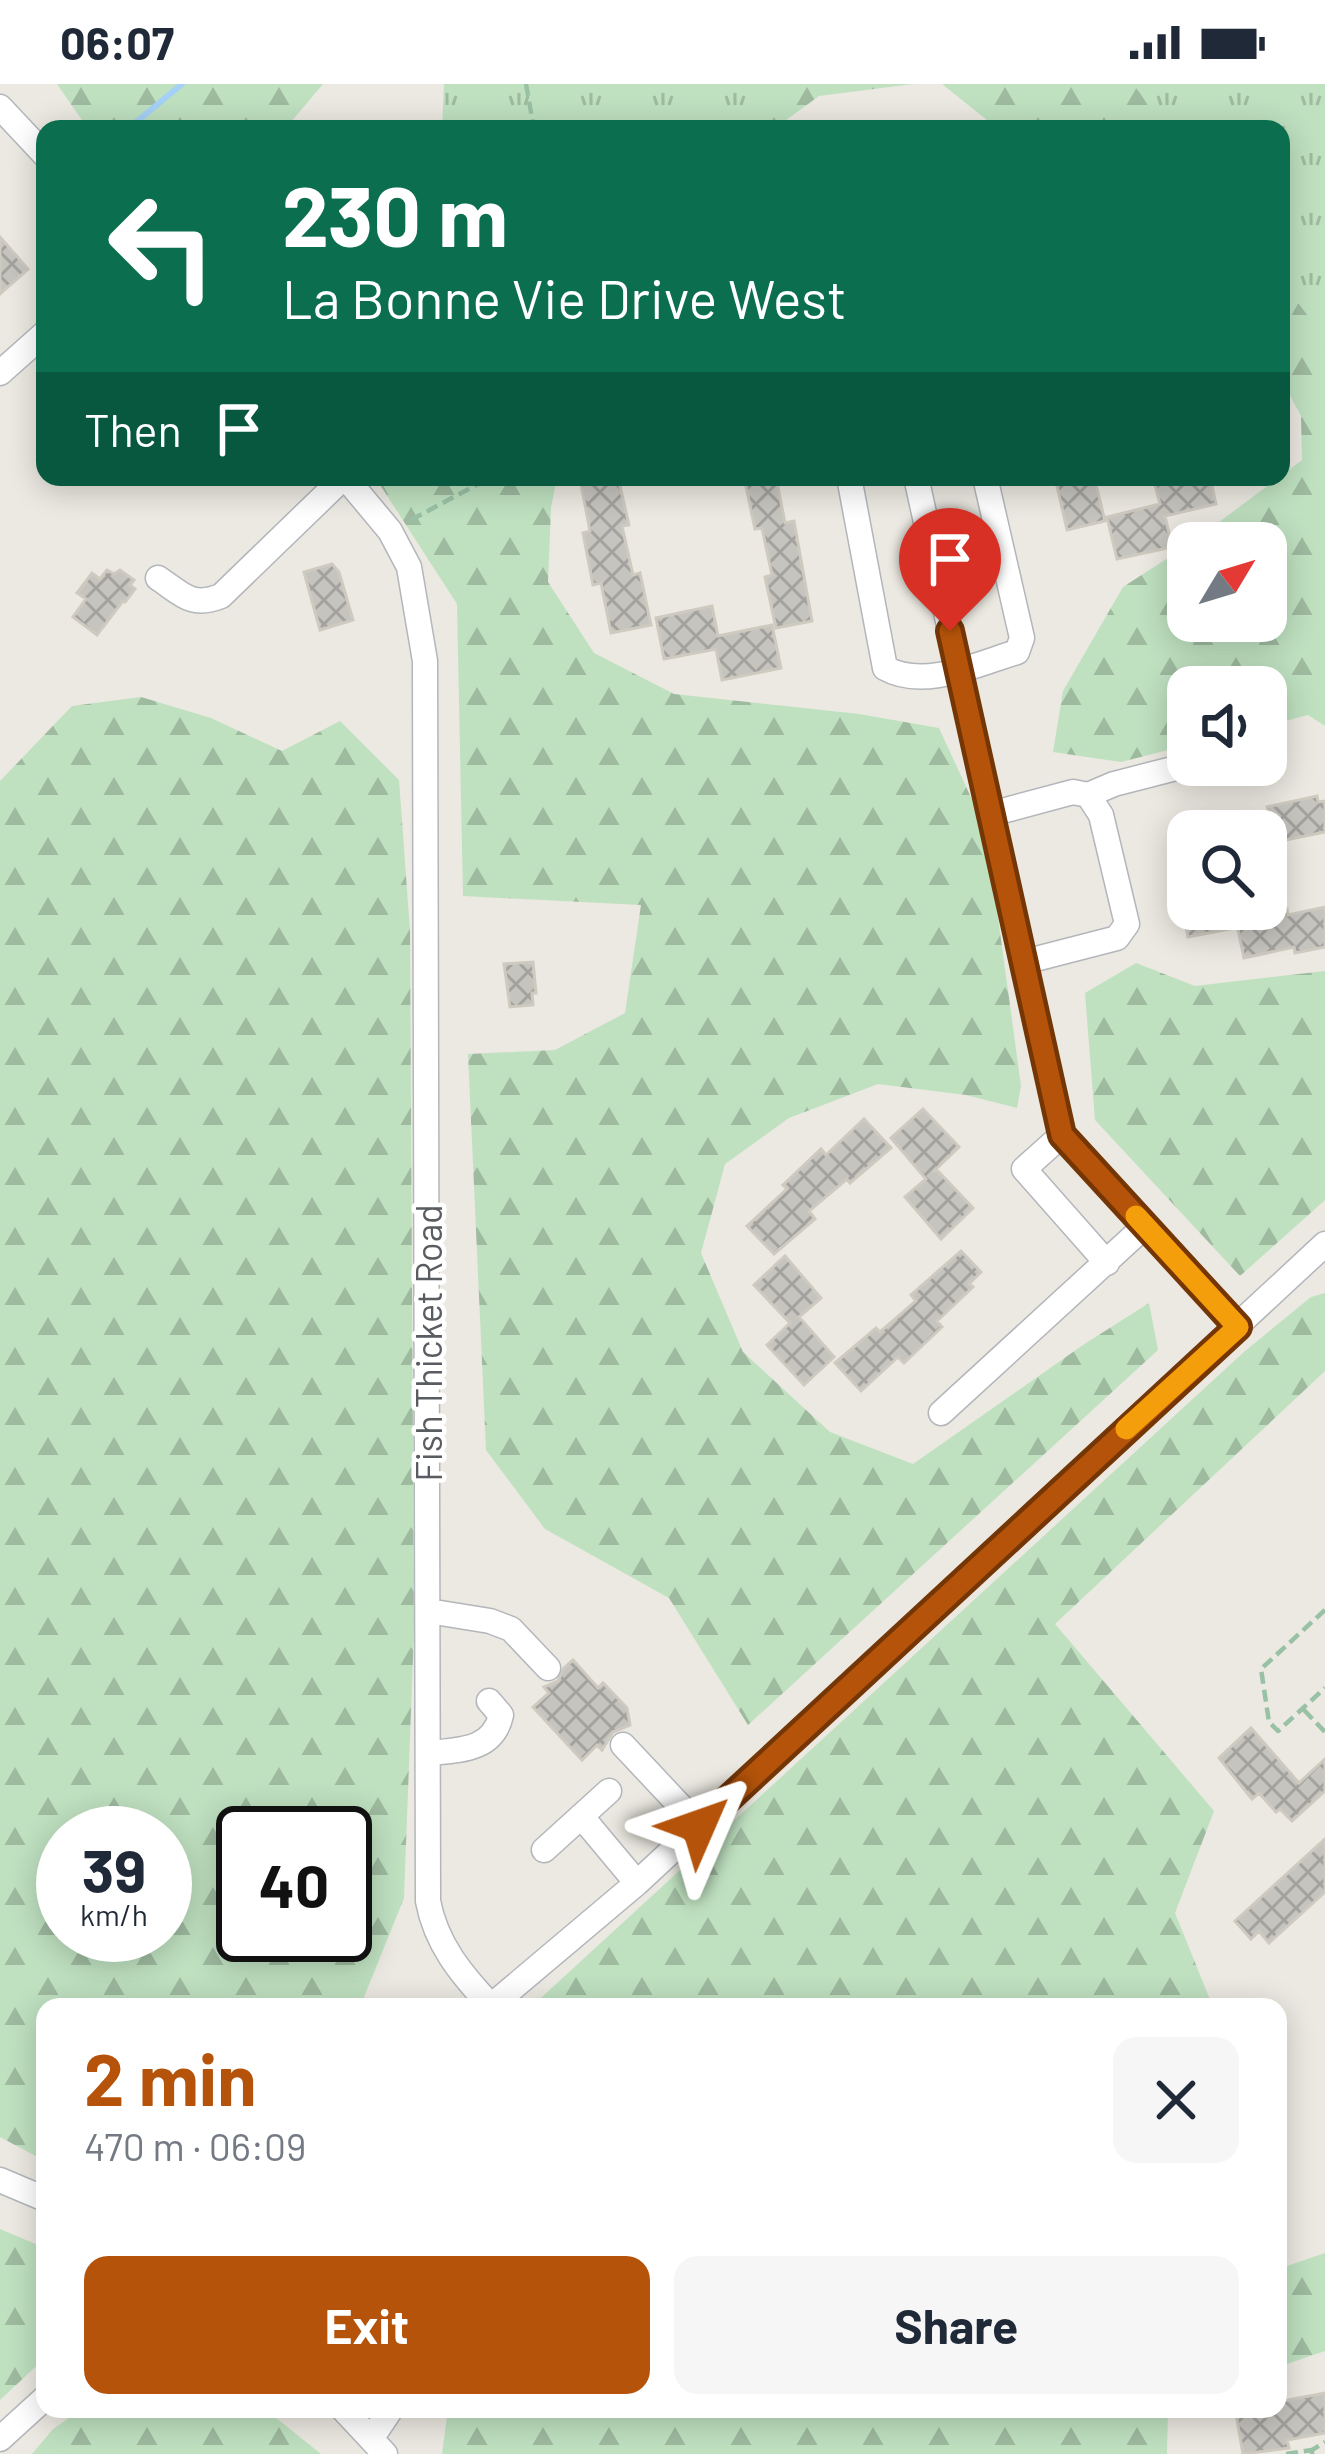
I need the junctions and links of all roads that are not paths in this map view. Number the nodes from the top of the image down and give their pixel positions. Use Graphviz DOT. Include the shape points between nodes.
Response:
graph roads {
  1 [pos="0,107"];
  2 [pos="36,145"];
  3 [pos="36,342"];
  4 [pos="0,373"];
  5 [pos="336,486"];
  6 [pos="352,486"];
  7 [pos="850,486"];
  8 [pos="918,486"];
  9 [pos="987,486"];
  10 [pos="158,578"];
  11 [pos="959,670"];
  12 [pos="1167,770"];
  13 [pos="1088,795"];
  14 [pos="991,814"];
  15 [pos="1024,962"];
  16 [pos="1062,1135"];
  17 [pos="1145,1226"];
  18 [pos="1325,1244"];
  19 [pos="1107,1263"];
  20 [pos="1238,1327"];
  21 [pos="941,1413"];
  22 [pos="428,1611"];
  23 [pos="548,1668"];
  24 [pos="489,1701"];
  25 [pos="623,1745"];
  26 [pos="429,1753"];
  27 [pos="609,1791"];
  28 [pos="581,1816"];
  29 [pos="699,1826"];
  30 [pos="544,1850"];
  31 [pos="638,1883"];
  32 [pos="483,1998"];
  33 [pos="501,1998"];
  34 [pos="0,2180"];
  35 [pos="36,2195"];
  36 [pos="36,2406"];
  37 [pos="352,2418"];
  38 [pos="0,2439"];
  39 [pos="378,2446"];
  1 -- 2 [label="street"];
  3 -- 4 [label="street"];
  5 -- 10 [label="street" via="221,596 191,601"];
  6 -- 22 [label="street, Fish Thicket Road" via="409,567 425,661"];
  7 -- 11 [label="street" via="885,668 918,677"];
  8 -- 11 [label="street"];
  9 -- 11 [label="street" via="1022,638 1017,652"];
  11 -- 14 [label="street"];
  12 -- 13 [label="street"];
  13 -- 14 [label="street"];
  13 -- 15 [label="street" via="1101,815 1126,924 1118,938"];
  14 -- 15 [label="street"];
  15 -- 16 [label="street"];
  16 -- 17 [label="street"];
  16 -- 19 [label="street" via="1024,1169"];
  17 -- 19 [label="street"];
  17 -- 20 [label="street"];
  18 -- 20 [label="street"];
  19 -- 21 [label="street"];
  20 -- 29 [label="street"];
  22 -- 23 [label="street" via="511,1629"];
  22 -- 26 [label="street, Fish Thicket Road"];
  24 -- 26 [label="street" via="501,1715 484,1742"];
  25 -- 29 [label="street"];
  26 -- 32 [label="street, Fish Thicket Road" via="432,1925"];
  27 -- 28 [label="street"];
  28 -- 30 [label="street"];
  28 -- 31 [label="street"];
  29 -- 31 [label="street"];
  31 -- 33 [label="street"];
  34 -- 35 [label="street"];
  36 -- 38 [label="street"];
  37 -- 39 [label="street"];
}
